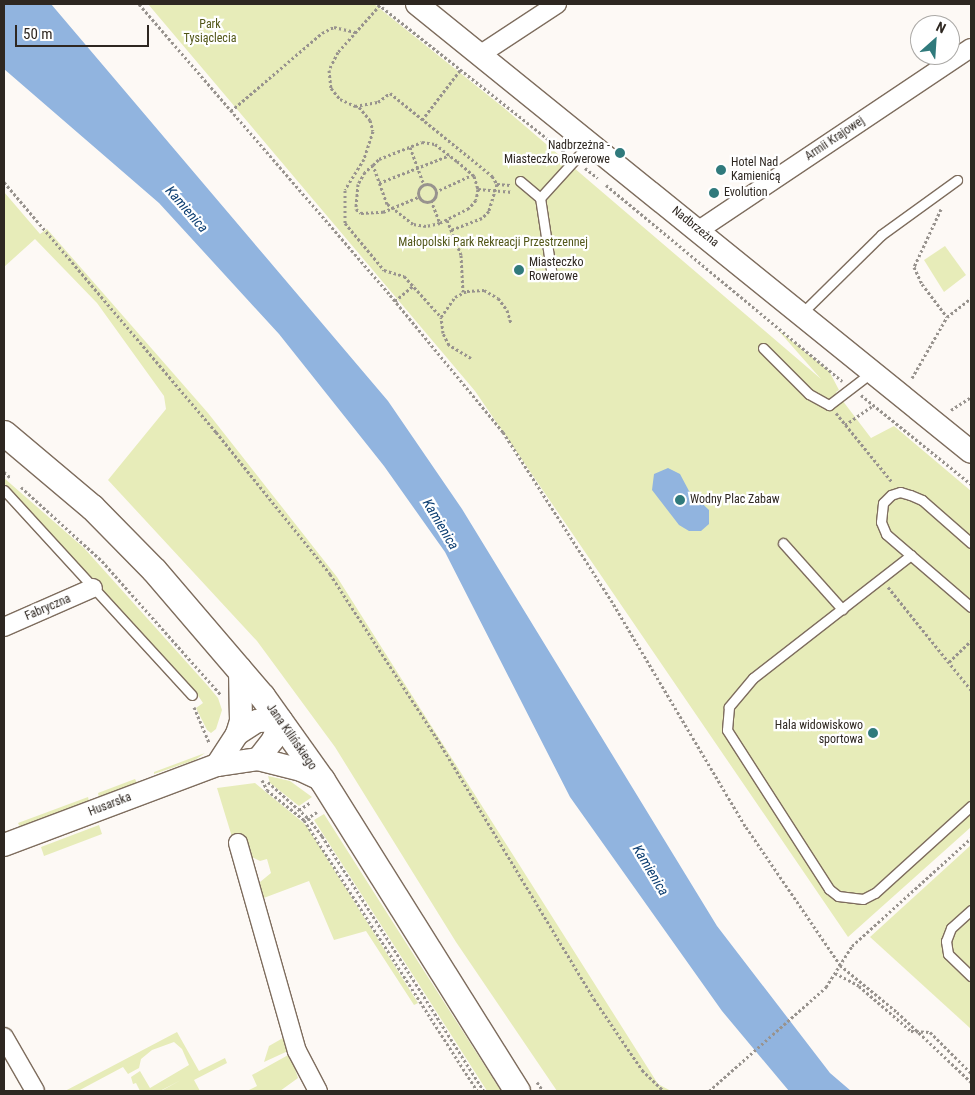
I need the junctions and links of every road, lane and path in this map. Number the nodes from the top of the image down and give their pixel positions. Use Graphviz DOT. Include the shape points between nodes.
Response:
graph roads {
  1 [pos="139,4"];
  2 [pos="379,4"];
  3 [pos="417,4"];
  4 [pos="557,4"];
  5 [pos="356,32"];
  6 [pos="971,48"];
  7 [pos="481,54"];
  8 [pos="462,69"];
  9 [pos="358,106"];
  10 [pos="231,111"];
  11 [pos="422,120"];
  12 [pos="590,142"];
  13 [pos="410,146"];
  14 [pos="450,155"];
  15 [pos="574,160"];
  16 [pos="373,165"];
  17 [pos="418,168"];
  18 [pos="472,175"];
  19 [pos="957,180"];
  20 [pos="4,182"];
  21 [pos="379,183"];
  22 [pos="521,183"];
  23 [pos="424,184"];
  24 [pos="478,189"];
  25 [pos="435,192"];
  26 [pos="495,192"];
  27 [pos="418,197"];
  28 [pos="540,198"];
  29 [pos="431,200"];
  30 [pos="945,204"];
  31 [pos="392,208"];
  32 [pos="447,220"];
  33 [pos="440,223"];
  34 [pos="451,230"];
  35 [pos="698,230"];
  36 [pos="552,276"];
  37 [pos="414,285"];
  38 [pos="464,292"];
  39 [pos="971,298"];
  40 [pos="395,301"];
  41 [pos="801,314"];
  42 [pos="442,317"];
  43 [pos="947,317"];
  44 [pos="511,323"];
  45 [pos="763,348"];
  46 [pos="471,358"];
  47 [pos="872,372"];
  48 [pos="911,381"];
  49 [pos="851,388"];
  50 [pos="971,397"];
  51 [pos="829,405"];
  52 [pos="874,405"];
  53 [pos="948,412"];
  54 [pos="845,425"];
  55 [pos="4,433"];
  56 [pos="971,452"];
  57 [pos="4,472"];
  58 [pos="971,484"];
  59 [pos="4,490"];
  60 [pos="900,492"];
  61 [pos="783,543"];
  62 [pos="971,543"];
  63 [pos="911,555"];
  64 [pos="881,578"];
  65 [pos="93,588"];
  66 [pos="971,607"];
  67 [pos="842,609"];
  68 [pos="4,627"];
  69 [pos="971,641"];
  70 [pos="948,662"];
  71 [pos="240,668"];
  72 [pos="211,681"];
  73 [pos="971,690"];
  74 [pos="192,695"];
  75 [pos="280,720"];
  76 [pos="236,734"];
  77 [pos="209,743"];
  78 [pos="217,765"];
  79 [pos="260,767"];
  80 [pos="328,790"];
  81 [pos="971,806"];
  82 [pos="308,818"];
  83 [pos="304,820"];
  84 [pos="971,838"];
  85 [pos="238,843"];
  86 [pos="4,845"];
  87 [pos="971,910"];
  88 [pos="840,965"];
  89 [pos="834,973"];
  90 [pos="971,976"];
  91 [pos="919,1032"];
  92 [pos="4,1037"];
  93 [pos="971,1073"];
  94 [pos="971,1082"];
  95 [pos="35,1091"];
  96 [pos="318,1091"];
  97 [pos="477,1091"];
  98 [pos="484,1091"];
  99 [pos="517,1091"];
  100 [pos="664,1091"];
  101 [pos="709,1091"];
  1 -- 10 [label="path"];
  2 -- 5 [label="path"];
  2 -- 8 [label="path"];
  3 -- 7 [label="street, Nadbrzeżna"];
  4 -- 7 [label="street"];
  5 -- 9 [label="path" via="338,52 329,70 331,88 340,99"];
  5 -- 10 [label="path" via="334,27 322,33"];
  6 -- 35 [label="street, Armii Krajowej"];
  7 -- 12 [label="street, Nadbrzeżna"];
  8 -- 11 [label="path"];
  8 -- 15 [label="path"];
  9 -- 11 [label="path" via="378,102 390,93"];
  9 -- 37 [label="path" via="370,120 372,131 364,159 345,190 345,223 384,270 404,276"];
  10 -- 40 [label="path"];
  11 -- 26 [label="path" via="492,176 497,184"];
  12 -- 15 [label="lane"];
  12 -- 35 [label="street, Nadbrzeżna"];
  13 -- 14 [label="path" via="422,142 435,144"];
  13 -- 16 [label="path" via="379,159"];
  13 -- 17 [label="path"];
  14 -- 17 [label="path"];
  14 -- 18 [label="path"];
  15 -- 28 [label="lane"];
  15 -- 49 [label="path"];
  16 -- 21 [label="path"];
  16 -- 31 [label="path" via="358,184 356,209 370,215"];
  17 -- 21 [label="path"];
  17 -- 23 [label="path"];
  18 -- 24 [label="path"];
  18 -- 25 [label="path"];
  19 -- 41 [label="lane" via="881,235"];
  20 -- 100 [label="path" via="216,432 330,574 436,737 594,1000 642,1070"];
  21 -- 31 [label="path"];
  22 -- 26 [label="path" via="514,192"];
  22 -- 28 [label="lane"];
  23 -- 25 [label="path"];
  23 -- 27 [label="path"];
  24 -- 26 [label="path"];
  24 -- 32 [label="path" via="476,200 469,208"];
  25 -- 29 [label="path"];
  26 -- 34 [label="path" via="490,211 482,218"];
  27 -- 29 [label="path"];
  27 -- 31 [label="path"];
  28 -- 36 [label="lane"];
  29 -- 33 [label="path"];
  30 -- 43 [label="path" via="914,267"];
  31 -- 33 [label="path" via="413,224"];
  32 -- 33 [label="path"];
  32 -- 34 [label="path"];
  34 -- 38 [label="path" via="461,255"];
  35 -- 41 [label="street, Nadbrzeżna"];
  37 -- 40 [label="path"];
  37 -- 42 [label="path"];
  38 -- 42 [label="path" via="447,305"];
  38 -- 44 [label="path" via="484,290 498,298"];
  39 -- 43 [label="path"];
  40 -- 88 [label="path" via="483,406 530,471 746,827"];
  41 -- 47 [label="street, Nadbrzeżna"];
  42 -- 46 [label="path" via="449,345"];
  43 -- 48 [label="path"];
  45 -- 51 [label="lane" via="809,394"];
  47 -- 49 [label="lane"];
  47 -- 56 [label="street, Nadbrzeżna"];
  49 -- 51 [label="lane"];
  49 -- 52 [label="path"];
  50 -- 53 [label="path"];
  51 -- 54 [label="path"];
  52 -- 54 [label="path"];
  52 -- 58 [label="path"];
  54 -- 60 [label="path"];
  55 -- 71 [label="main road, Jana Kilińskiego" via="92,507 154,570"];
  57 -- 72 [label="path" via="102,561"];
  59 -- 65 [label="lane"];
  60 -- 62 [label="lane" via="922,500"];
  60 -- 63 [label="lane" via="883,503 881,522 886,534"];
  61 -- 67 [label="lane"];
  63 -- 64 [label="lane"];
  63 -- 66 [label="lane"];
  64 -- 67 [label="lane"];
  64 -- 70 [label="path"];
  65 -- 68 [label="street, Fabryczna"];
  65 -- 74 [label="lane"];
  67 -- 81 [label="lane" via="753,678 736,696 726,720 732,741 829,890 838,896 863,899 875,893"];
  69 -- 70 [label="path"];
  70 -- 73 [label="path"];
  71 -- 75 [label="main road, Jana Kilińskiego"];
  71 -- 76 [label="street" via="243,708"];
  74 -- 77 [label="path"];
  75 -- 76 [label="street" via="257,721"];
  75 -- 79 [label="street"];
  75 -- 80 [label="main road, Jana Kilińskiego"];
  76 -- 78 [label="street"];
  78 -- 79 [label="street, Husarska"];
  78 -- 86 [label="street, Husarska"];
  79 -- 80 [label="street, Husarska" via="301,770"];
  79 -- 82 [label="path" via="271,788"];
  79 -- 83 [label="path" via="267,790"];
  80 -- 82 [label="path"];
  80 -- 99 [label="main road, Jana Kilińskiego"];
  82 -- 83 [label="path"];
  82 -- 98 [label="path"];
  83 -- 97 [label="path"];
  84 -- 88 [label="path" via="852,946"];
  85 -- 96 [label="street" via="297,1051"];
  87 -- 90 [label="lane" via="951,928 946,941 948,954"];
  88 -- 89 [label="path"];
  88 -- 91 [label="path"];
  89 -- 91 [label="path" via="859,986 911,1031"];
  89 -- 101 [label="path" via="820,991"];
  91 -- 93 [label="path" via="930,1032"];
  91 -- 94 [label="path"];
  92 -- 95 [label="street"];
}
